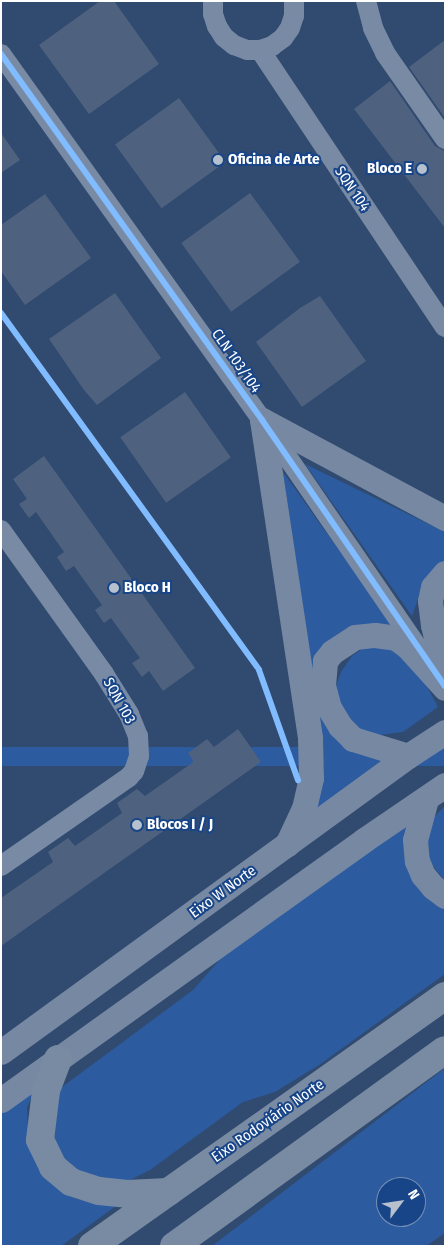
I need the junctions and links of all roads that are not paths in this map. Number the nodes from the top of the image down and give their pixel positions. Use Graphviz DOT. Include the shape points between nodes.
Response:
graph roads {
  1 [pos="214,1"];
  2 [pos="294,1"];
  3 [pos="366,1"];
  4 [pos="260,50"];
  5 [pos="1,54"];
  6 [pos="445,139"];
  7 [pos="445,327"];
  8 [pos="262,420"];
  9 [pos="445,518"];
  10 [pos="1,530"];
  11 [pos="445,574"];
  12 [pos="445,674"];
  13 [pos="445,687"];
  14 [pos="445,732"];
  15 [pos="408,756"];
  16 [pos="435,792"];
  17 [pos="287,846"];
  18 [pos="1,866"];
  19 [pos="445,896"];
  20 [pos="445,996"];
  21 [pos="445,1050"];
  22 [pos="1,1052"];
  23 [pos="58,1059"];
  24 [pos="1,1100"];
  25 [pos="168,1192"];
  26 [pos="182,1243"];
  27 [pos="92,1246"];
  1 -- 4 [label="street" via="215,20 224,37 247,50"];
  2 -- 4 [label="street" via="290,28 283,38"];
  3 -- 6 [label="street" via="373,28 385,53"];
  4 -- 7 [label="street, SQN 104"];
  5 -- 8 [label="street, CLN 103/104"];
  8 -- 9 [label="main road"];
  8 -- 13 [label="street, CLN 103/104"];
  8 -- 17 [label="main road" via="310,738 311,778 304,808"];
  10 -- 18 [label="street, SQN 103" via="129,714 138,736 139,756 129,777"];
  11 -- 12 [label="main road" via="433,587 430,601"];
  13 -- 15 [label="main road" via="396,638 375,634 355,637 338,647 325,661 323,685 329,708 340,726 353,739"];
  14 -- 15 [label="main road, Eixo W Norte"];
  15 -- 17 [label="main road, Eixo W Norte"];
  16 -- 19 [label="main road" via="415,840 417,861 423,875"];
  16 -- 23 [label="main road"];
  17 -- 22 [label="main road, Eixo W Norte"];
  20 -- 25 [label="highway, Eixo Rodoviário Norte"];
  21 -- 26 [label="highway"];
  23 -- 24 [label="main road"];
  23 -- 25 [label="highway" via="46,1091 40,1140 53,1167 71,1182 99,1191 127,1194"];
  25 -- 27 [label="highway, Eixo Rodoviário Norte"];
}
